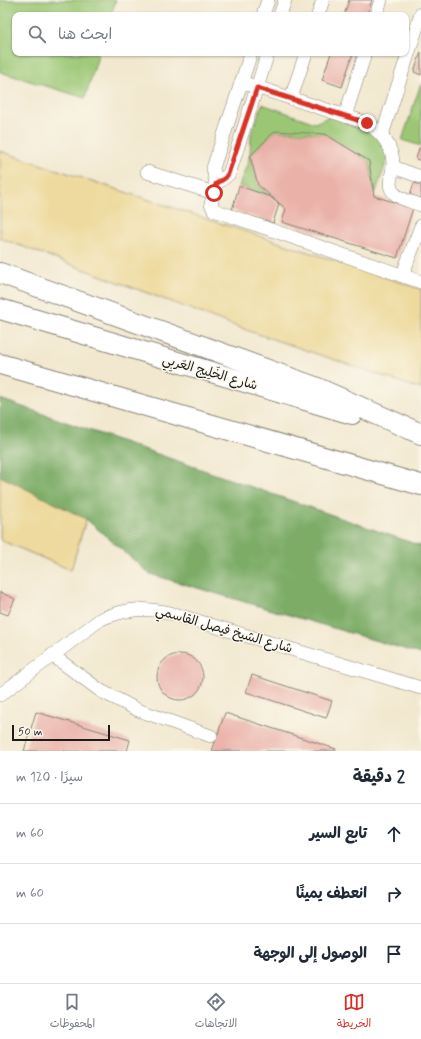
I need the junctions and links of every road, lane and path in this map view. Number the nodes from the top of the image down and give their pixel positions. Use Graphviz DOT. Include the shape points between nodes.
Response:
graph roads {
  1 [pos="268,0"];
  2 [pos="285,0"];
  3 [pos="323,0"];
  4 [pos="264,12"];
  5 [pos="281,12"];
  6 [pos="319,12"];
  7 [pos="421,14"];
  8 [pos="409,51"];
  9 [pos="250,56"];
  10 [pos="267,56"];
  11 [pos="305,56"];
  12 [pos="407,56"];
  13 [pos="364,57"];
  14 [pos="241,82"];
  15 [pos="257,88"];
  16 [pos="291,98"];
  17 [pos="345,116"];
  18 [pos="382,135"];
  19 [pos="393,167"];
  20 [pos="147,172"];
  21 [pos="421,178"];
  22 [pos="215,188"];
  23 [pos="421,205"];
  24 [pos="421,226"];
  25 [pos="0,273"];
  26 [pos="402,276"];
  27 [pos="421,282"];
  28 [pos="0,309"];
  29 [pos="0,364"];
  30 [pos="421,435"];
  31 [pos="421,485"];
  32 [pos="52,654"];
  33 [pos="421,688"];
  34 [pos="0,695"];
  35 [pos="211,736"];
  1 -- 4 [label="street"];
  2 -- 5 [label="street"];
  3 -- 6 [label="street"];
  7 -- 8 [label="street"];
  9 -- 14 [label="street"];
  10 -- 15 [label="street"];
  11 -- 16 [label="street"];
  12 -- 18 [label="street"];
  13 -- 17 [label="street"];
  14 -- 15 [label="street"];
  14 -- 22 [label="street" via="213,168"];
  15 -- 16 [label="street"];
  15 -- 22 [label="street" via="228,174"];
  16 -- 17 [label="street"];
  17 -- 18 [label="street" via="367,123"];
  18 -- 19 [label="street" via="390,150"];
  19 -- 21 [label="street"];
  19 -- 23 [label="street" via="390,185 394,194"];
  20 -- 22 [label="street"];
  22 -- 26 [label="street" via="211,204 216,212"];
  24 -- 26 [label="street"];
  25 -- 30 [label="highway" via="315,387"];
  26 -- 27 [label="street"];
  28 -- 30 [label="highway, شارع الخَلِيج العَربِي"];
  29 -- 31 [label="highway"];
  32 -- 33 [label="street, شارع الشيخ فيصل القاسمي" via="101,619 118,612 155,609"];
  32 -- 34 [label="street, شارع الشيخ فيصل القاسمي"];
  32 -- 35 [label="street" via="101,690 132,707"];
}
